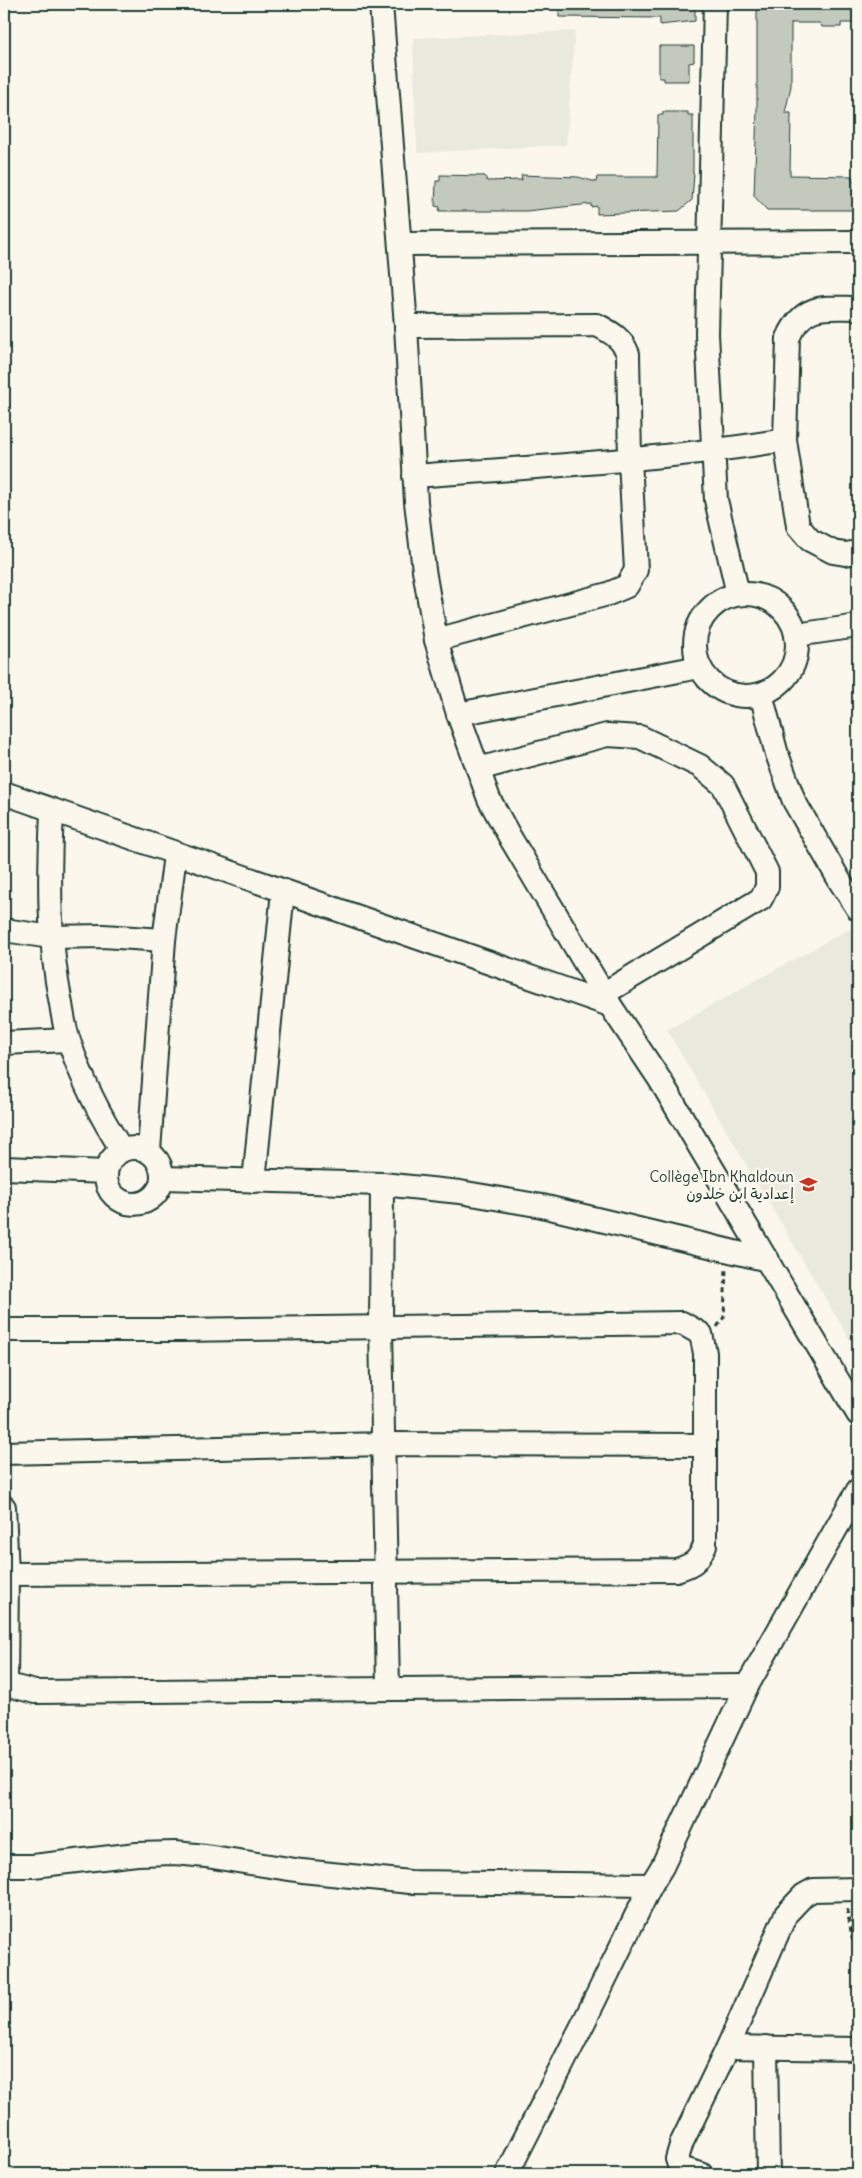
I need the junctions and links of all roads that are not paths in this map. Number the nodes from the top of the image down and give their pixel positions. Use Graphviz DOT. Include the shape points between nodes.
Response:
graph roads {
  1 [pos="381,4"];
  2 [pos="715,4"];
  3 [pos="858,242"];
  4 [pos="709,243"];
  5 [pos="400,244"];
  6 [pos="858,308"];
  7 [pos="406,326"];
  8 [pos="785,440"];
  9 [pos="712,452"];
  10 [pos="630,460"];
  11 [pos="414,476"];
  12 [pos="858,552"];
  13 [pos="738,594"];
  14 [pos="858,626"];
  15 [pos="796,635"];
  16 [pos="436,640"];
  17 [pos="699,667"];
  18 [pos="762,694"];
  19 [pos="458,714"];
  20 [pos="478,769"];
  21 [pos="4,793"];
  22 [pos="52,812"];
  23 [pos="175,854"];
  24 [pos="283,891"];
  25 [pos="858,909"];
  26 [pos="4,930"];
  27 [pos="51,937"];
  28 [pos="164,940"];
  29 [pos="607,1000"];
  30 [pos="68,1040"];
  31 [pos="4,1043"];
  32 [pos="122,1150"];
  33 [pos="149,1151"];
  34 [pos="4,1168"];
  35 [pos="106,1172"];
  36 [pos="164,1178"];
  37 [pos="254,1181"];
  38 [pos="382,1184"];
  39 [pos="768,1260"];
  40 [pos="381,1328"];
  41 [pos="4,1330"];
  42 [pos="858,1414"];
  43 [pos="384,1444"];
  44 [pos="705,1445"];
  45 [pos="4,1452"];
  46 [pos="858,1490"];
  47 [pos="4,1506"];
  48 [pos="386,1573"];
  49 [pos="6,1574"];
  50 [pos="5,1684"];
  51 [pos="747,1686"];
  52 [pos="388,1688"];
  53 [pos="4,1866"];
  54 [pos="650,1885"];
  55 [pos="851,1889"];
  56 [pos="728,2048"];
  57 [pos="766,2048"];
  58 [pos="858,2049"];
  59 [pos="507,2174"];
  60 [pos="701,2174"];
  61 [pos="768,2174"];
  1 -- 5 [label="street"];
  2 -- 4 [label="street"];
  3 -- 4 [label="street"];
  4 -- 5 [label="street"];
  4 -- 9 [label="street" via="707,334"];
  5 -- 7 [label="street"];
  6 -- 8 [label="street" via="817,308 802,315 794,324 788,338"];
  7 -- 10 [label="street" via="596,325 614,334 624,343 628,354"];
  7 -- 11 [label="street"];
  8 -- 9 [label="street"];
  8 -- 12 [label="street" via="798,526 810,540 833,552"];
  9 -- 10 [label="street"];
  9 -- 13 [label="street" via="716,500"];
  10 -- 11 [label="street"];
  10 -- 16 [label="street" via="636,570 627,586 608,594"];
  11 -- 16 [label="street" via="424,570"];
  13 -- 15 [label="street" via="757,595 775,603 788,617"];
  13 -- 17 [label="street" via="716,603 700,620 694,643"];
  14 -- 15 [label="street"];
  15 -- 18 [label="street" via="796,654 790,671 778,685"];
  16 -- 19 [label="street"];
  17 -- 18 [label="street" via="714,686 737,696"];
  17 -- 19 [label="street"];
  18 -- 25 [label="street" via="776,751 794,801"];
  19 -- 20 [label="street"];
  20 -- 29 [label="street" via="489,799 511,839"];
  20 -- 29 [label="street" via="607,735 640,737 700,766 723,786 767,872 767,887 761,898"];
  21 -- 22 [label="street"];
  22 -- 23 [label="street"];
  22 -- 27 [label="street"];
  23 -- 24 [label="street"];
  23 -- 28 [label="street"];
  24 -- 29 [label="street"];
  24 -- 37 [label="street"];
  26 -- 27 [label="street"];
  27 -- 28 [label="street"];
  27 -- 30 [label="street"];
  28 -- 33 [label="street"];
  29 -- 39 [label="street" via="660,1080"];
  30 -- 31 [label="street"];
  30 -- 32 [label="street" via="104,1123"];
  32 -- 33 [label="street" via="131,1147"];
  32 -- 35 [label="street" via="108,1163"];
  33 -- 36 [label="street" via="161,1166"];
  34 -- 35 [label="street"];
  35 -- 36 [label="street" via="109,1190 123,1203 132,1205 150,1199"];
  36 -- 37 [label="street"];
  37 -- 38 [label="street"];
  38 -- 39 [label="street" via="460,1192 542,1206"];
  38 -- 40 [label="street"];
  39 -- 42 [label="street"];
  40 -- 41 [label="street"];
  40 -- 43 [label="street"];
  40 -- 44 [label="street" via="682,1323 701,1334"];
  43 -- 44 [label="street"];
  43 -- 45 [label="street"];
  43 -- 48 [label="street"];
  44 -- 48 [label="street" via="705,1545 699,1559 689,1566 676,1570"];
  46 -- 51 [label="street"];
  47 -- 49 [label="street"];
  48 -- 49 [label="street"];
  48 -- 52 [label="street"];
  49 -- 50 [label="street"];
  50 -- 52 [label="street" via="35,1692"];
  51 -- 52 [label="street"];
  51 -- 54 [label="street" via="662,1867"];
  53 -- 54 [label="street" via="175,1853 410,1882"];
  54 -- 59 [label="street"];
  55 -- 56 [label="street" via="813,1890 786,1914"];
  56 -- 57 [label="street"];
  56 -- 60 [label="street" via="676,2159 680,2168"];
  57 -- 58 [label="street"];
  57 -- 61 [label="street"];
}
